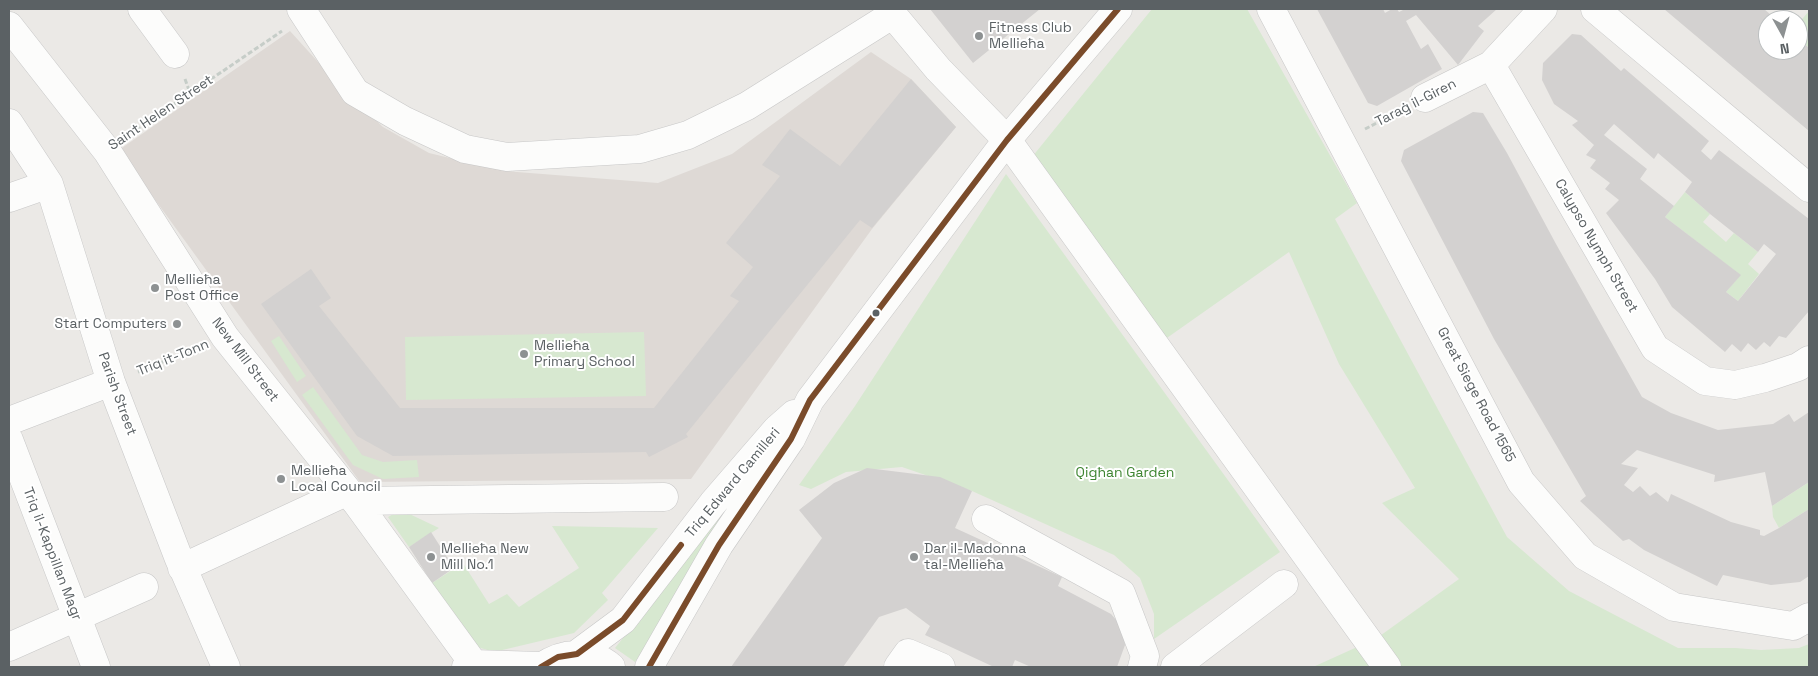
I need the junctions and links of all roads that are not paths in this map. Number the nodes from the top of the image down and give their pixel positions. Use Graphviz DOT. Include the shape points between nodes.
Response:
graph roads {
  1 [pos="142,9"];
  2 [pos="1118,9"];
  3 [pos="1271,9"];
  4 [pos="1543,9"];
  5 [pos="1595,9"];
  6 [pos="303,12"];
  7 [pos="890,12"];
  8 [pos="9,26"];
  9 [pos="176,54"];
  10 [pos="1491,65"];
  11 [pos="1425,98"];
  12 [pos="9,123"];
  13 [pos="1007,140"];
  14 [pos="49,184"];
  15 [pos="1809,188"];
  16 [pos="9,198"];
  17 [pos="1809,360"];
  18 [pos="112,382"];
  19 [pos="810,400"];
  20 [pos="9,421"];
  21 [pos="9,440"];
  22 [pos="352,496"];
  23 [pos="664,497"];
  24 [pos="986,518"];
  25 [pos="182,568"];
  26 [pos="1284,584"];
  27 [pos="144,587"];
  28 [pos="1809,616"];
  29 [pos="75,618"];
  30 [pos="9,646"];
  31 [pos="577,654"];
  32 [pos="472,666"];
  33 [pos="96,667"];
  34 [pos="226,667"];
  35 [pos="541,667"];
  36 [pos="611,667"];
  37 [pos="649,667"];
  38 [pos="898,667"];
  39 [pos="941,667"];
  40 [pos="1142,667"];
  41 [pos="1175,667"];
  42 [pos="1387,667"];
  1 -- 9 [label="street"];
  2 -- 13 [label="street, Triq Edward Camilleri"];
  3 -- 28 [label="street, Great Siege Road 1565" via="1521,482 1585,556 1674,607 1794,626"];
  4 -- 10 [label="street"];
  5 -- 15 [label="street"];
  6 -- 7 [label="street" via="355,92 405,122 465,149 507,157 640,149 688,135 747,106"];
  7 -- 13 [label="street" via="938,69"];
  8 -- 22 [label="street, New Mill Street" via="107,151 225,337"];
  10 -- 11 [label="street, Taraġ il-Giren"];
  10 -- 17 [label="street, Calypso Nymph Street" via="1655,348 1705,382 1735,385 1766,378"];
  12 -- 14 [label="street, Parish Street"];
  13 -- 19 [label="street, Triq Edward Camilleri"];
  13 -- 42 [label="street"];
  14 -- 16 [label="street"];
  14 -- 18 [label="street, Parish Street"];
  18 -- 20 [label="street"];
  18 -- 25 [label="street, Parish Street"];
  19 -- 31 [label="street, Triq Edward Camilleri" via="777,429 713,503 623,620"];
  19 -- 37 [label="street, Triq Edward Camilleri" via="791,439 719,545"];
  21 -- 29 [label="street, Triq il-Kappillan Magr"];
  22 -- 23 [label="street"];
  22 -- 25 [label="street"];
  22 -- 32 [label="street, New Mill Street"];
  24 -- 40 [label="street" via="1121,593 1145,656"];
  25 -- 34 [label="street, Parish Street"];
  26 -- 41 [label="street"];
  27 -- 29 [label="street"];
  29 -- 30 [label="street"];
  29 -- 33 [label="street, Triq il-Kappillan Magr"];
  31 -- 35 [label="street" via="558,657"];
  31 -- 36 [label="street" via="596,658"];
  32 -- 35 [label="street, New Mill Street"];
  38 -- 39 [label="street" via="908,652"];
}
